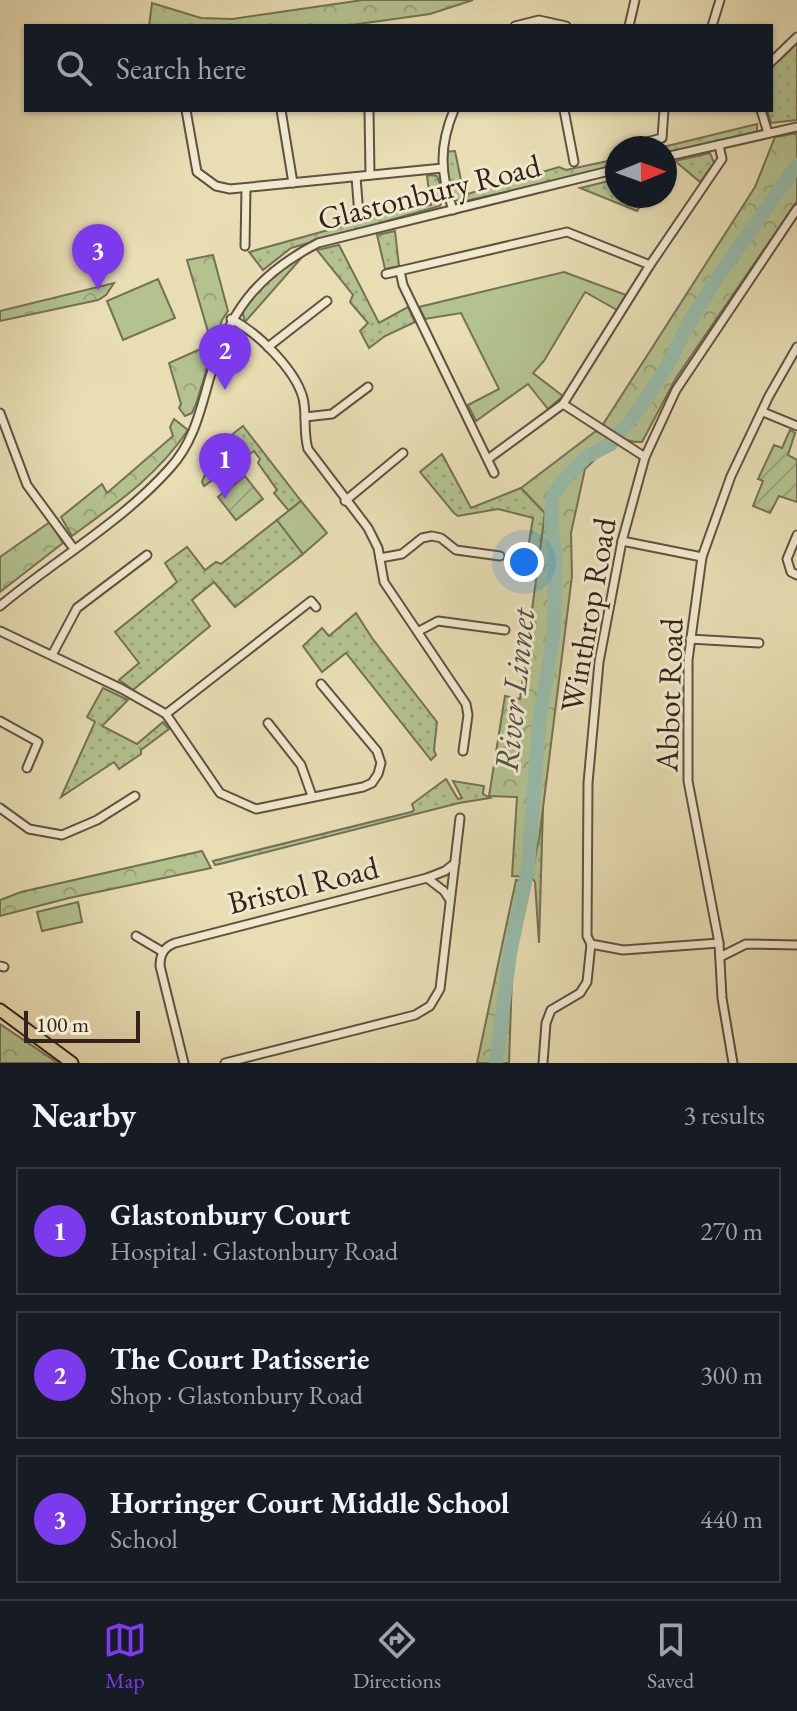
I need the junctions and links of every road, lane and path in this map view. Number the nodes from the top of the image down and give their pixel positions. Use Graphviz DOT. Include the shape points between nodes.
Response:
graph roads {
  1 [pos="635,0"];
  2 [pos="720,0"];
  3 [pos="523,24"];
  4 [pos="557,24"];
  5 [pos="629,24"];
  6 [pos="713,24"];
  7 [pos="797,37"];
  8 [pos="773,60"];
  9 [pos="186,112"];
  10 [pos="281,112"];
  11 [pos="369,112"];
  12 [pos="453,112"];
  13 [pos="564,112"];
  14 [pos="664,112"];
  15 [pos="762,112"];
  16 [pos="797,127"];
  17 [pos="768,133"];
  18 [pos="662,136"];
  19 [pos="719,145"];
  20 [pos="677,154"];
  21 [pos="574,162"];
  22 [pos="443,168"];
  23 [pos="605,172"];
  24 [pos="370,175"];
  25 [pos="356,177"];
  26 [pos="293,183"];
  27 [pos="246,188"];
  28 [pos="797,209"];
  29 [pos="453,210"];
  30 [pos="356,212"];
  31 [pos="245,246"];
  32 [pos="650,265"];
  33 [pos="400,271"];
  34 [pos="386,274"];
  35 [pos="327,301"];
  36 [pos="231,319"];
  37 [pos="268,347"];
  38 [pos="797,347"];
  39 [pos="368,387"];
  40 [pos="563,404"];
  41 [pos="763,412"];
  42 [pos="0,413"];
  43 [pos="305,417"];
  44 [pos="797,426"];
  45 [pos="403,453"];
  46 [pos="645,457"];
  47 [pos="488,459"];
  48 [pos="494,473"];
  49 [pos="345,501"];
  50 [pos="797,535"];
  51 [pos="622,541"];
  52 [pos="74,549"];
  53 [pos="147,555"];
  54 [pos="500,556"];
  55 [pos="702,557"];
  56 [pos="380,558"];
  57 [pos="797,575"];
  58 [pos="0,606"];
  59 [pos="316,607"];
  60 [pos="505,630"];
  61 [pos="0,631"];
  62 [pos="419,631"];
  63 [pos="690,639"];
  64 [pos="759,643"];
  65 [pos="52,655"];
  66 [pos="321,684"];
  67 [pos="166,714"];
  68 [pos="0,721"];
  69 [pos="268,723"];
  70 [pos="463,751"];
  71 [pos="27,768"];
  72 [pos="135,796"];
  73 [pos="312,796"];
  74 [pos="0,808"];
  75 [pos="460,818"];
  76 [pos="455,863"];
  77 [pos="427,878"];
  78 [pos="450,900"];
  79 [pos="136,936"];
  80 [pos="719,943"];
  81 [pos="591,944"];
  82 [pos="797,945"];
  83 [pos="163,952"];
  84 [pos="720,957"];
  85 [pos="0,1010"];
  86 [pos="72,1063"];
  87 [pos="184,1063"];
  88 [pos="225,1063"];
  89 [pos="543,1063"];
  90 [pos="733,1063"];
  1 -- 5 [label="street"];
  2 -- 6 [label="street"];
  3 -- 4 [label="street"];
  7 -- 8 [label="street"];
  9 -- 27 [label="street" via="197,172 216,186"];
  10 -- 26 [label="street"];
  11 -- 24 [label="street"];
  12 -- 22 [label="street" via="443,142"];
  13 -- 21 [label="street"];
  14 -- 18 [label="street"];
  15 -- 17 [label="street"];
  16 -- 17 [label="street"];
  17 -- 19 [label="street"];
  19 -- 20 [label="street"];
  19 -- 32 [label="street" via="722,159"];
  22 -- 24 [label="street"];
  22 -- 29 [label="street"];
  23 -- 29 [label="street, Glastonbury Road"];
  24 -- 25 [label="street"];
  25 -- 26 [label="street"];
  25 -- 30 [label="street"];
  26 -- 27 [label="street"];
  27 -- 31 [label="street"];
  28 -- 46 [label="street, Winthrop Road" via="676,390"];
  29 -- 36 [label="street, Glastonbury Road" via="318,243 297,253 244,300"];
  32 -- 33 [label="street" via="567,232"];
  32 -- 40 [label="street"];
  33 -- 34 [label="street"];
  33 -- 47 [label="street"];
  35 -- 37 [label="street"];
  36 -- 37 [label="street"];
  36 -- 52 [label="street, Glastonbury Road" via="183,450 141,498"];
  37 -- 43 [label="street" via="299,388"];
  38 -- 41 [label="street, Abbot Road"];
  39 -- 43 [label="street" via="332,414"];
  40 -- 46 [label="street"];
  40 -- 47 [label="street"];
  41 -- 44 [label="street"];
  41 -- 55 [label="street, Abbot Road" via="731,476"];
  42 -- 52 [label="street" via="27,485"];
  43 -- 49 [label="street" via="308,449"];
  45 -- 49 [label="street"];
  46 -- 51 [label="street, Winthrop Road"];
  47 -- 48 [label="street"];
  49 -- 56 [label="street" via="368,528"];
  50 -- 57 [label="street" via="787,559"];
  51 -- 55 [label="street"];
  51 -- 81 [label="street, Winthrop Road" via="599,662 588,783"];
  52 -- 58 [label="street, Glastonbury Road"];
  53 -- 65 [label="street" via="77,608"];
  54 -- 56 [label="street" via="456,550 432,536 402,554"];
  55 -- 63 [label="street, Abbot Road"];
  56 -- 62 [label="street" via="384,582"];
  59 -- 67 [label="street" via="311,601"];
  60 -- 62 [label="street" via="438,621"];
  61 -- 65 [label="street"];
  62 -- 70 [label="street" via="466,704"];
  63 -- 64 [label="street"];
  63 -- 80 [label="street, Abbot Road" via="688,781"];
  65 -- 67 [label="street"];
  66 -- 73 [label="street" via="377,751 381,763 372,783"];
  67 -- 73 [label="street" via="220,793 256,809"];
  68 -- 71 [label="street" via="38,742"];
  69 -- 73 [label="street" via="301,765"];
  72 -- 74 [label="street" via="62,835 29,829"];
  75 -- 76 [label="street"];
  76 -- 77 [label="street, Bristol Road"];
  76 -- 78 [label="street"];
  77 -- 78 [label="street"];
  77 -- 83 [label="street, Bristol Road" via="175,943"];
  78 -- 88 [label="street" via="440,989 427,1009"];
  79 -- 83 [label="street"];
  80 -- 81 [label="street" via="623,950"];
  80 -- 84 [label="street, Abbot Road"];
  81 -- 89 [label="street, Winthrop Road" via="587,982 580,993 551,1010"];
  82 -- 84 [label="street" via="746,944"];
  83 -- 87 [label="street" via="161,969"];
  84 -- 90 [label="street, Abbot Road"];
  85 -- 86 [label="main road"];
}
